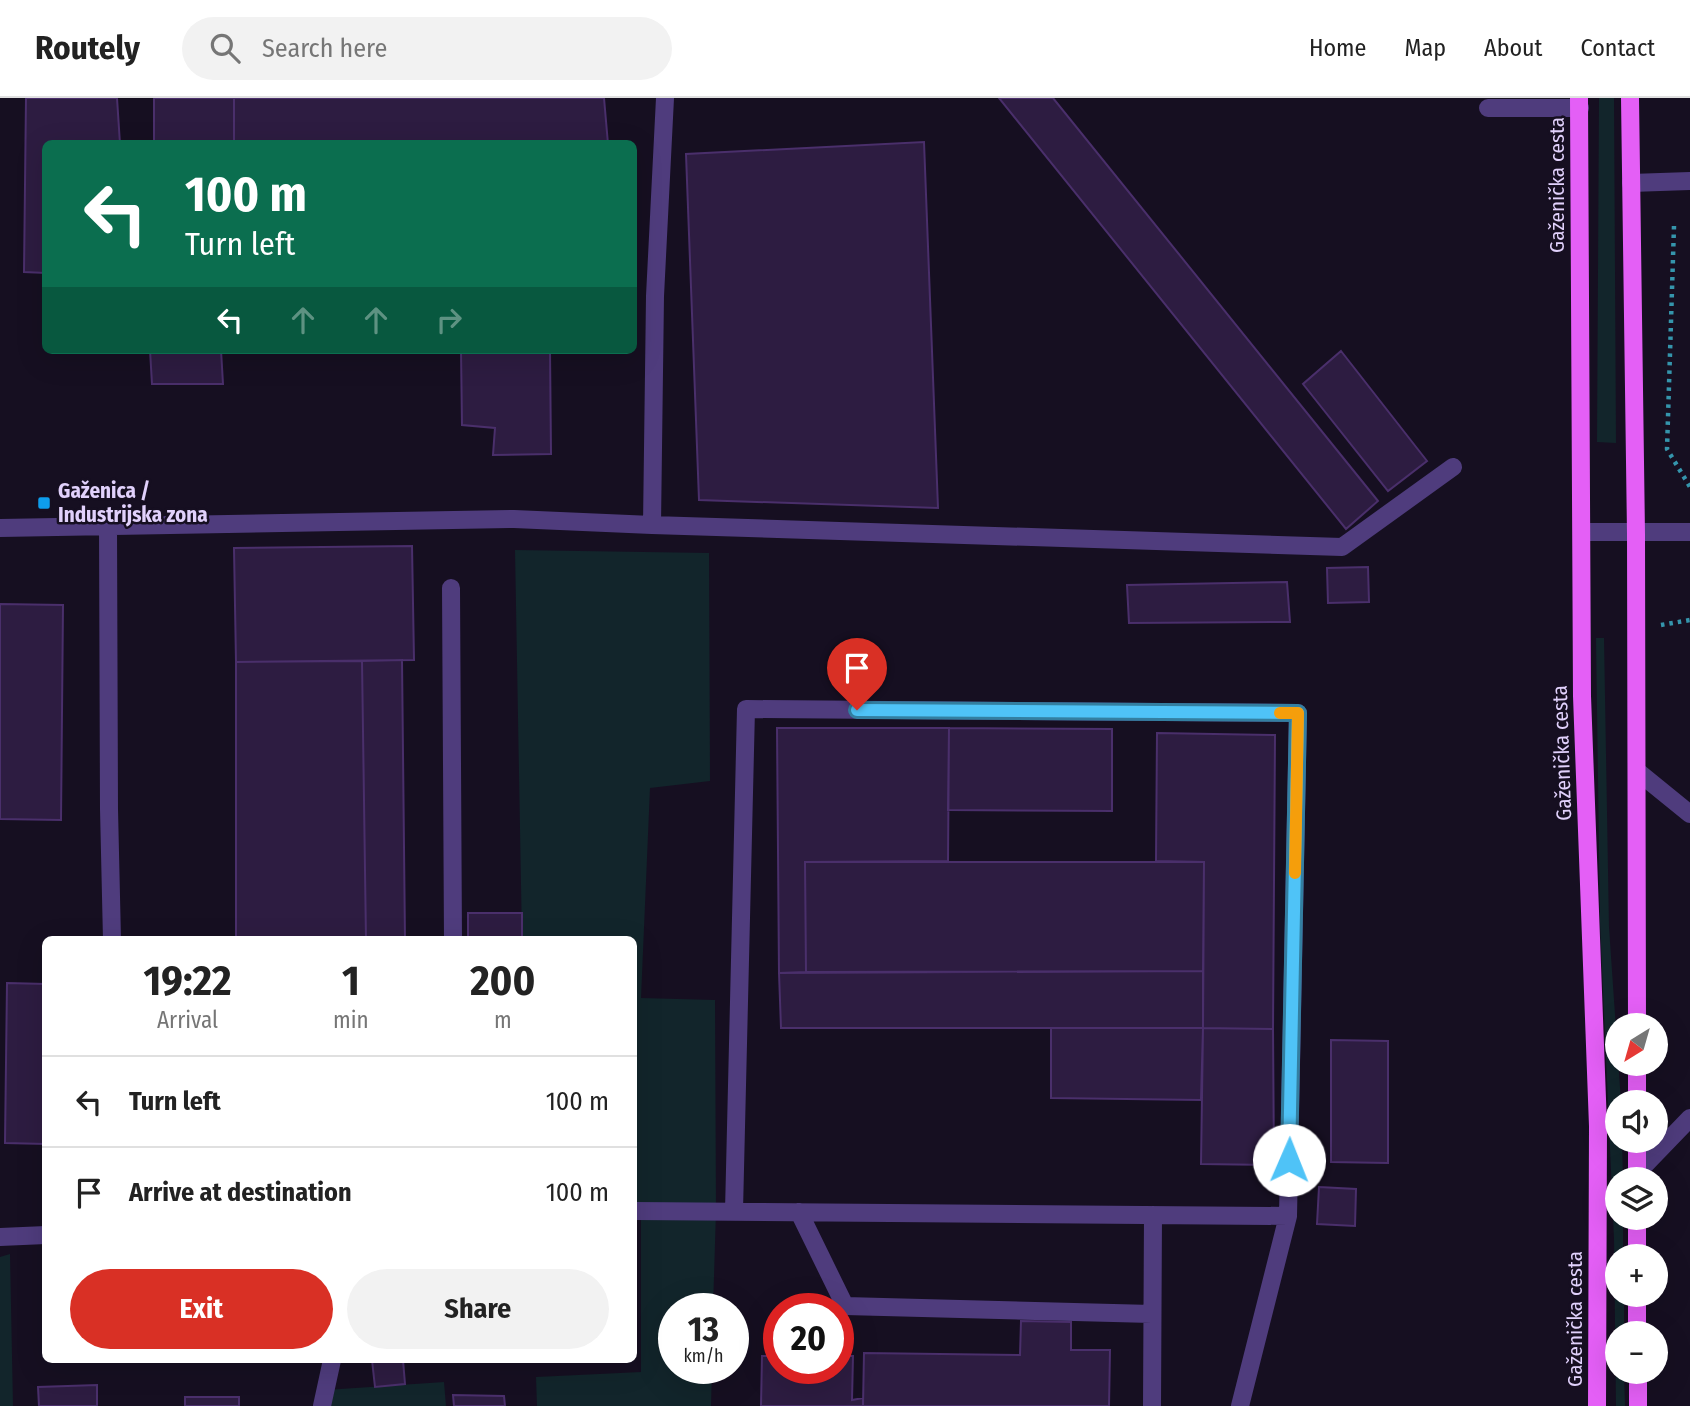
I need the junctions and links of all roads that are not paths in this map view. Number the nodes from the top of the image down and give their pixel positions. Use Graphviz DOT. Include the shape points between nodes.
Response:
graph roads {
  1 [pos="666,98"];
  2 [pos="1630,98"];
  3 [pos="1580,103"];
  4 [pos="1488,108"];
  5 [pos="1690,181"];
  6 [pos="1631,183"];
  7 [pos="1452,467"];
  8 [pos="108,525"];
  9 [pos="652,525"];
  10 [pos="0,528"];
  11 [pos="1582,532"];
  12 [pos="1690,532"];
  13 [pos="1636,534"];
  14 [pos="451,588"];
  15 [pos="1637,771"];
  16 [pos="1690,814"];
  17 [pos="111,936"];
  18 [pos="453,936"];
  19 [pos="1637,1013"];
  20 [pos="1690,1118"];
  21 [pos="1645,1167"];
  22 [pos="637,1210"];
  23 [pos="734,1211"];
  24 [pos="799,1212"];
  25 [pos="1153,1215"];
  26 [pos="1288,1216"];
  27 [pos="42,1235"];
  28 [pos="0,1237"];
  29 [pos="1152,1314"];
  30 [pos="331,1363"];
  31 [pos="1638,1384"];
  32 [pos="322,1406"];
  33 [pos="1152,1406"];
  34 [pos="1240,1406"];
  35 [pos="1597,1406"];
  36 [pos="1638,1406"];
  1 -- 9 [label="street" via="655,296"];
  2 -- 6 [label="main road"];
  3 -- 4 [label="street"];
  3 -- 11 [label="main road, Gaženička cesta"];
  5 -- 6 [label="street"];
  6 -- 13 [label="main road"];
  7 -- 9 [label="street" via="1342,547"];
  8 -- 9 [label="street" via="514,519"];
  8 -- 10 [label="street"];
  8 -- 17 [label="street"];
  11 -- 13 [label="street"];
  11 -- 35 [label="main road, Gaženička cesta" via="1582,696 1598,1126"];
  12 -- 13 [label="street"];
  13 -- 15 [label="main road"];
  14 -- 18 [label="street"];
  15 -- 16 [label="street"];
  15 -- 19 [label="main road"];
  20 -- 21 [label="street"];
  22 -- 23 [label="street"];
  23 -- 24 [label="street"];
  23 -- 26 [label="street" via="746,709 1298,713"];
  24 -- 25 [label="street"];
  24 -- 29 [label="street" via="845,1306"];
  25 -- 26 [label="street"];
  25 -- 29 [label="street"];
  26 -- 34 [label="street"];
  27 -- 28 [label="street"];
  29 -- 33 [label="street"];
  30 -- 32 [label="street"];
  31 -- 36 [label="main road"];
}
